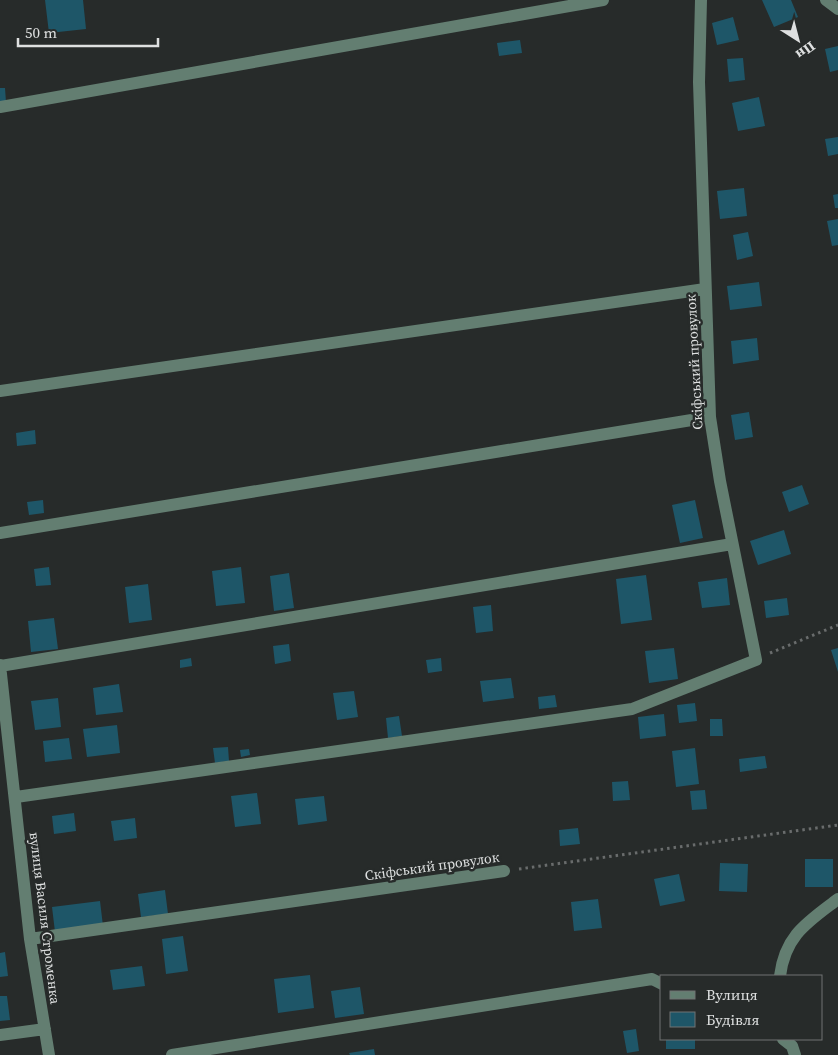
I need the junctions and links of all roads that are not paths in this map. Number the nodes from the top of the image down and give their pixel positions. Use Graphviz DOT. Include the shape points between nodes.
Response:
graph roads {
  1 [pos="603,0"];
  2 [pos="701,0"];
  3 [pos="826,0"];
  4 [pos="838,9"];
  5 [pos="0,107"];
  6 [pos="705,289"];
  7 [pos="0,391"];
  8 [pos="710,417"];
  9 [pos="0,533"];
  10 [pos="732,544"];
  11 [pos="0,666"];
  12 [pos="16,797"];
  13 [pos="504,871"];
  14 [pos="838,899"];
  15 [pos="30,939"];
  16 [pos="780,975"];
  17 [pos="660,983"];
  18 [pos="45,1029"];
  19 [pos="0,1035"];
  20 [pos="784,1040"];
  21 [pos="49,1055"];
  22 [pos="172,1055"];
  23 [pos="795,1055"];
  1 -- 5 [label="street"];
  2 -- 6 [label="street, Скіфський провулок"];
  3 -- 4 [label="street"];
  6 -- 7 [label="street"];
  6 -- 8 [label="street, Скіфський провулок"];
  8 -- 9 [label="street"];
  8 -- 10 [label="street, Скіфський провулок"];
  10 -- 11 [label="street"];
  10 -- 12 [label="street, Скіфський провулок" via="756,660 632,710"];
  11 -- 12 [label="street, вулиця Василя Строменка"];
  12 -- 15 [label="street, вулиця Василя Строменка"];
  13 -- 15 [label="street, Скіфський провулок"];
  14 -- 16 [label="street" via="800,927 784,952"];
  15 -- 18 [label="street, вулиця Василя Строменка"];
  17 -- 22 [label="street" via="652,980"];
  18 -- 19 [label="street"];
  18 -- 21 [label="street, вулиця Василя Строменка"];
  20 -- 23 [label="street" via="792,1046"];
}
